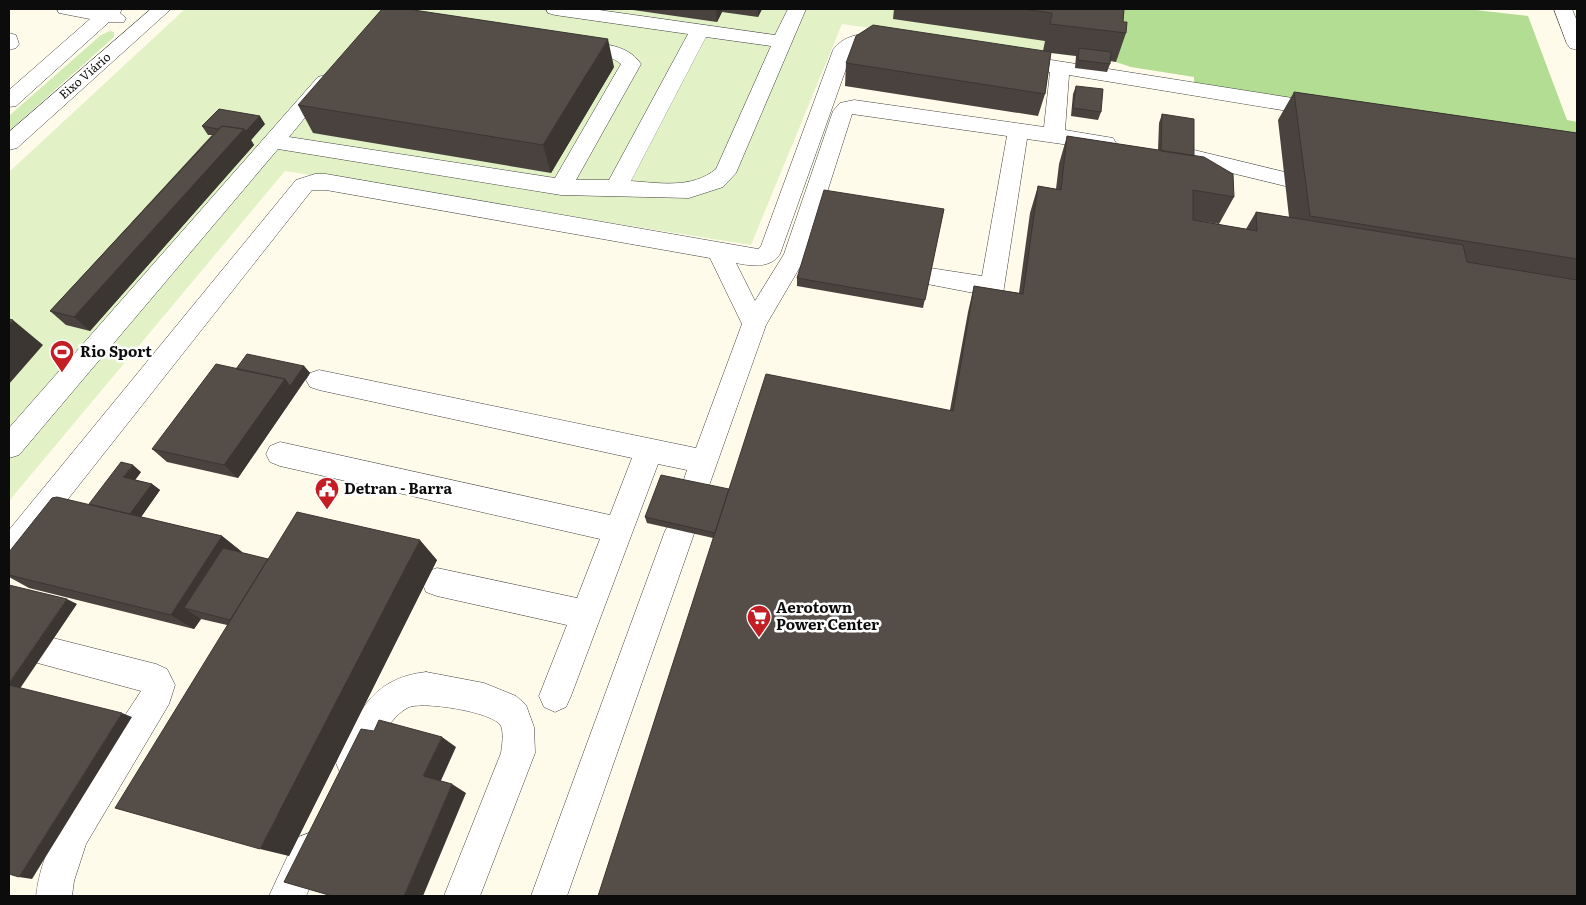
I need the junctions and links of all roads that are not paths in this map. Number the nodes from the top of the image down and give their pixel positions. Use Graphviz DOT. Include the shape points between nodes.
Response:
graph roads {
  1 [pos="66,9"];
  2 [pos="162,9"];
  3 [pos="555,9"];
  4 [pos="797,9"];
  5 [pos="1563,9"];
  6 [pos="109,12"];
  7 [pos="146,23"];
  8 [pos="700,30"];
  9 [pos="9,39"];
  10 [pos="782,42"];
  11 [pos="907,43"];
  12 [pos="9,44"];
  13 [pos="552,44"];
  14 [pos="1577,44"];
  15 [pos="993,57"];
  16 [pos="342,62"];
  17 [pos="1060,67"];
  18 [pos="9,101"];
  19 [pos="1343,113"];
  20 [pos="1018,131"];
  21 [pos="1054,136"];
  22 [pos="272,141"];
  23 [pos="9,143"];
  24 [pos="1130,147"];
  25 [pos="1190,156"];
  26 [pos="1285,180"];
  27 [pos="561,187"];
  28 [pos="616,188"];
  29 [pos="718,251"];
  30 [pos="930,277"];
  31 [pos="993,287"];
  32 [pos="754,324"];
  33 [pos="982,354"];
  34 [pos="319,380"];
  35 [pos="9,447"];
  36 [pos="649,450"];
  37 [pos="280,454"];
  38 [pos="619,530"];
  39 [pos="680,531"];
  40 [pos="9,552"];
  41 [pos="437,582"];
  42 [pos="586,615"];
  43 [pos="45,651"];
  44 [pos="555,696"];
  45 [pos="339,790"];
  46 [pos="322,825"];
  47 [pos="54,896"];
  48 [pos="287,896"];
  49 [pos="462,896"];
  50 [pos="549,896"];
  1 -- 6 [label="street"];
  2 -- 7 [label="street, Eixo Viário"];
  3 -- 8 [label="street"];
  4 -- 10 [label="street"];
  5 -- 14 [label="street"];
  6 -- 7 [label="street"];
  6 -- 18 [label="street"];
  7 -- 23 [label="street, Eixo Viário"];
  8 -- 10 [label="street"];
  8 -- 28 [label="street"];
  9 -- 12 [label="street"];
  10 -- 28 [label="street" via="725,173 718,182 691,190"];
  11 -- 29 [label="street" via="867,38 849,43 843,50 769,254 758,258"];
  13 -- 27 [label="street" via="620,54 631,64"];
  15 -- 17 [label="street"];
  16 -- 22 [label="street"];
  17 -- 19 [label="street"];
  17 -- 21 [label="street"];
  20 -- 21 [label="street"];
  20 -- 31 [label="street"];
  20 -- 32 [label="street" via="847,108 843,111 826,158 801,256"];
  21 -- 24 [label="street"];
  22 -- 27 [label="street"];
  22 -- 35 [label="street"];
  25 -- 26 [label="street"];
  27 -- 28 [label="street"];
  29 -- 32 [label="street"];
  29 -- 40 [label="street" via="326,182 304,185"];
  30 -- 31 [label="street"];
  31 -- 33 [label="street"];
  32 -- 36 [label="street" via="700,475"];
  34 -- 36 [label="street"];
  36 -- 38 [label="street"];
  37 -- 38 [label="street"];
  38 -- 42 [label="street"];
  39 -- 50 [label="street"];
  41 -- 42 [label="street"];
  42 -- 44 [label="street"];
  43 -- 47 [label="street" via="156,680 159,685 158,693 65,835"];
  45 -- 49 [label="street" via="379,710 389,699 403,692 426,688 499,704 510,711 520,734 518,753"];
  46 -- 48 [label="street"];
}
